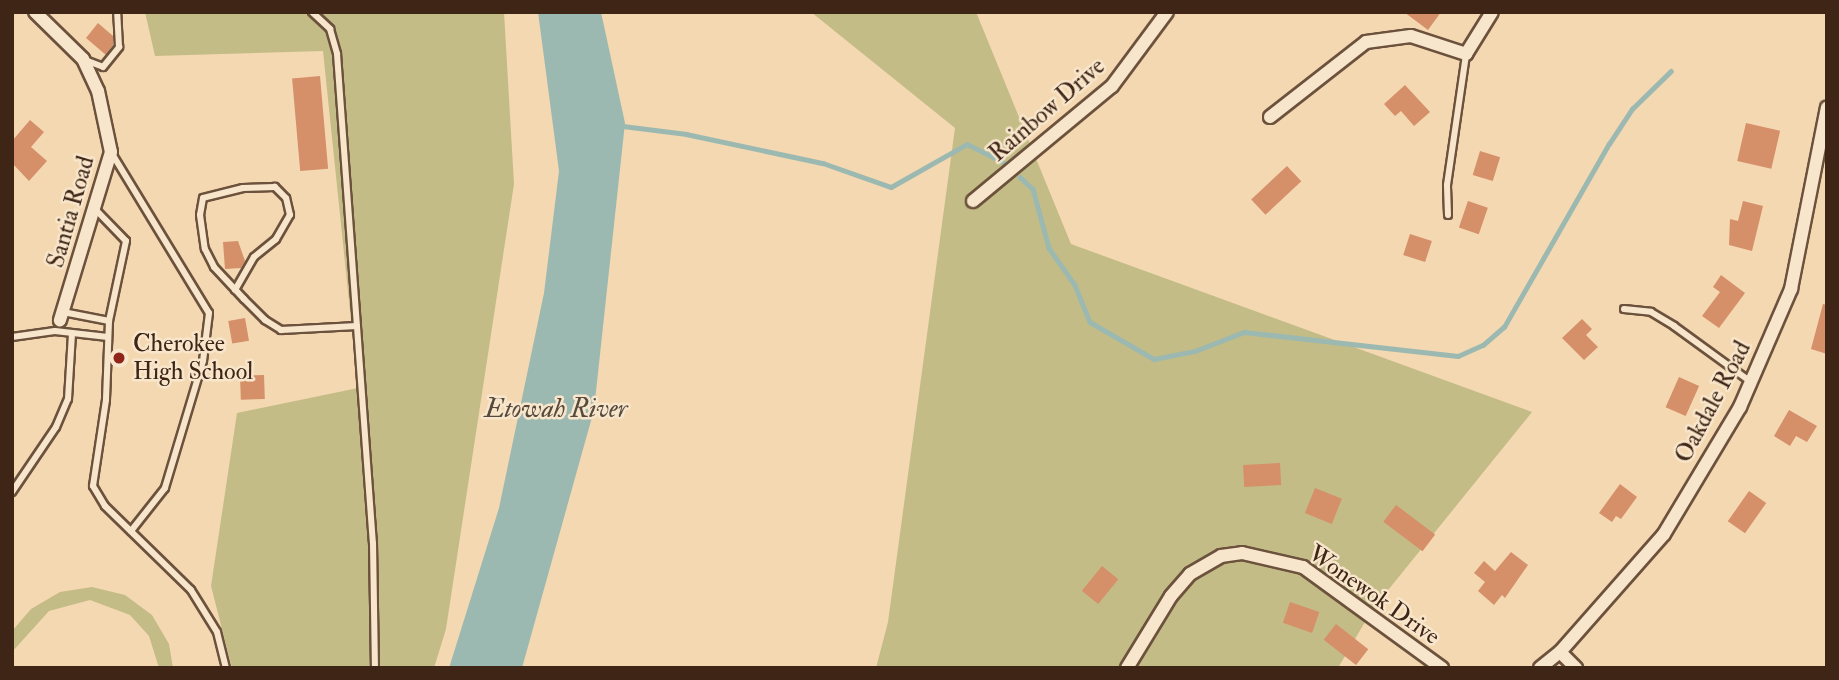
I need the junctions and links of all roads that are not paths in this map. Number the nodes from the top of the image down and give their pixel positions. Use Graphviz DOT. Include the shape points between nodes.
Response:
graph roads {
  1 [pos="35,12"];
  2 [pos="117,12"];
  3 [pos="313,12"];
  4 [pos="1167,12"];
  5 [pos="1492,12"];
  6 [pos="1466,54"];
  7 [pos="83,59"];
  8 [pos="1827,108"];
  9 [pos="1270,117"];
  10 [pos="111,152"];
  11 [pos="973,201"];
  12 [pos="96,211"];
  13 [pos="1448,215"];
  14 [pos="235,290"];
  15 [pos="1624,309"];
  16 [pos="61,316"];
  17 [pos="109,321"];
  18 [pos="357,326"];
  19 [pos="72,333"];
  20 [pos="12,337"];
  21 [pos="108,337"];
  22 [pos="1751,382"];
  23 [pos="12,492"];
  24 [pos="131,531"];
  25 [pos="1560,652"];
  26 [pos="226,668"];
  27 [pos="374,668"];
  28 [pos="1127,668"];
  29 [pos="1442,668"];
  30 [pos="1540,668"];
  31 [pos="1576,668"];
  1 -- 7 [label="street, Santia Road"];
  2 -- 7 [label="lane" via="119,47 103,67"];
  3 -- 18 [label="lane" via="330,29 337,54"];
  4 -- 11 [label="street, Rainbow Drive" via="1112,86"];
  5 -- 6 [label="street"];
  6 -- 9 [label="street" via="1412,36 1366,42"];
  6 -- 13 [label="lane" via="1447,185"];
  7 -- 10 [label="street, Santia Road" via="98,91"];
  8 -- 22 [label="street, Oakdale Road" via="1791,289"];
  10 -- 12 [label="street, Santia Road"];
  10 -- 24 [label="lane" via="209,313 203,361 166,488"];
  12 -- 16 [label="street, Santia Road"];
  12 -- 17 [label="lane" via="126,241"];
  14 -- 14 [label="lane" via="205,249 200,215 203,198 243,188 275,187 286,198 290,215 276,239 254,257"];
  14 -- 18 [label="lane" via="281,330"];
  15 -- 22 [label="lane" via="1638,308 1662,319"];
  16 -- 17 [label="lane"];
  17 -- 21 [label="lane"];
  18 -- 27 [label="lane" via="373,543"];
  19 -- 20 [label="lane"];
  19 -- 21 [label="lane"];
  19 -- 23 [label="lane" via="68,398 56,427"];
  21 -- 24 [label="lane" via="106,400 93,486 105,506"];
  22 -- 25 [label="street, Oakdale Road" via="1664,534"];
  24 -- 26 [label="lane" via="191,590 217,632"];
  25 -- 30 [label="street, Oakdale Road"];
  25 -- 31 [label="street"];
  28 -- 29 [label="street, Wonewok Drive" via="1171,596 1190,574 1221,556 1242,554 1303,568"];
}
